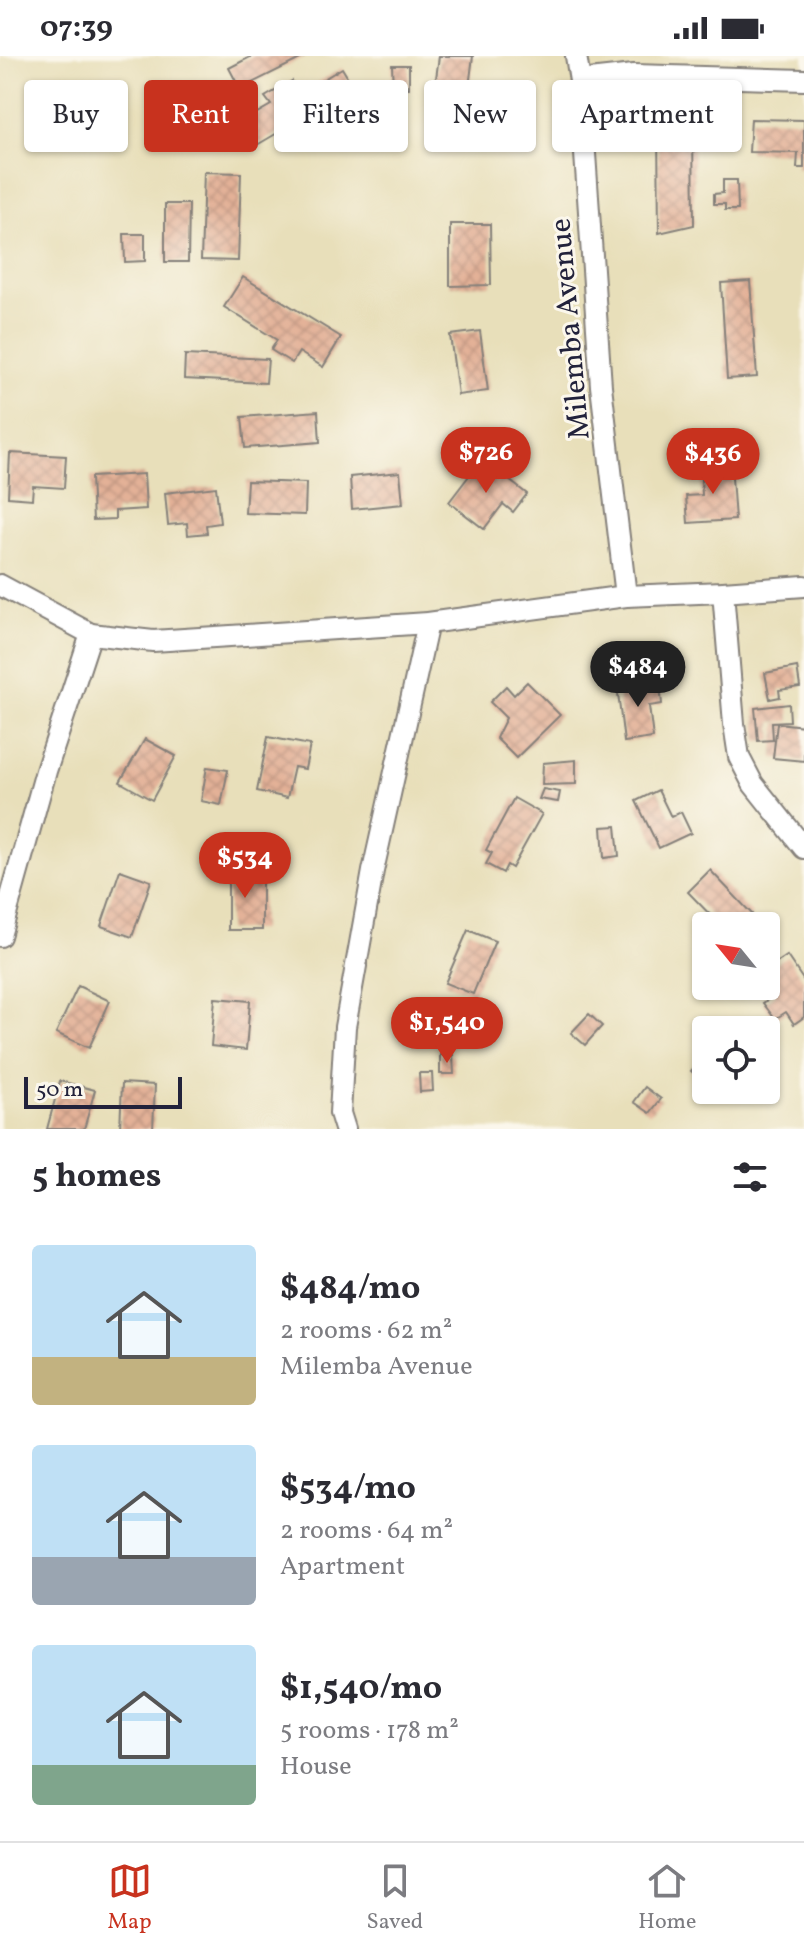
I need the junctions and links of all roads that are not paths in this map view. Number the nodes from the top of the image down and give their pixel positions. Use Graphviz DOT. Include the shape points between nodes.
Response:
graph roads {
  1 [pos="576,56"];
  2 [pos="580,80"];
  3 [pos="589,80"];
  4 [pos="804,80"];
  5 [pos="585,152"];
  6 [pos="0,585"];
  7 [pos="804,586"];
  8 [pos="723,592"];
  9 [pos="626,596"];
  10 [pos="428,623"];
  11 [pos="91,634"];
  12 [pos="804,848"];
  13 [pos="0,936"];
  14 [pos="345,1129"];
  1 -- 2 [label="street, Milemba Avenue"];
  3 -- 4 [label="street" via="634,75"];
  5 -- 9 [label="street, Milemba Avenue" via="601,386"];
  6 -- 11 [label="street"];
  7 -- 8 [label="street"];
  8 -- 9 [label="street"];
  8 -- 12 [label="street" via="739,757 753,784"];
  9 -- 10 [label="street"];
  10 -- 11 [label="street" via="153,641"];
  10 -- 14 [label="street" via="345,1027 340,1113"];
  11 -- 13 [label="street"];
}
